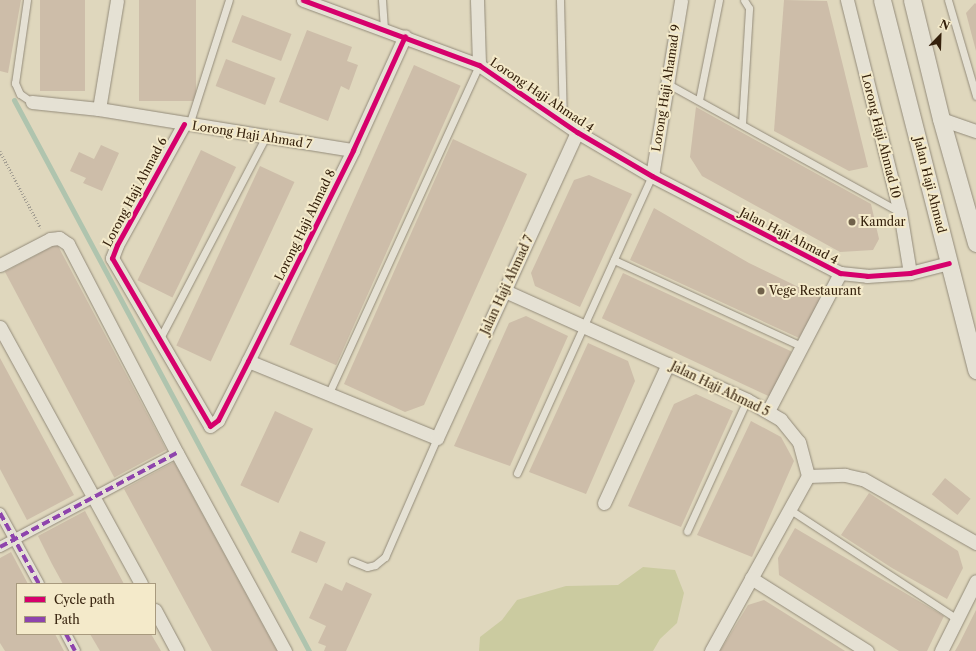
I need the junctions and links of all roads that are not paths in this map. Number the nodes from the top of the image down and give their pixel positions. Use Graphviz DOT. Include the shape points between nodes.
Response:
graph roads {
  1 [pos="27,0"];
  2 [pos="117,0"];
  3 [pos="229,0"];
  4 [pos="303,0"];
  5 [pos="382,0"];
  6 [pos="477,0"];
  7 [pos="560,0"];
  8 [pos="681,0"];
  9 [pos="720,0"];
  10 [pos="744,0"];
  11 [pos="847,0"];
  12 [pos="882,0"];
  13 [pos="912,0"];
  14 [pos="948,0"];
  15 [pos="384,28"];
  16 [pos="406,36"];
  17 [pos="479,65"];
  18 [pos="668,84"];
  19 [pos="976,96"];
  20 [pos="699,100"];
  21 [pos="32,102"];
  22 [pos="99,110"];
  23 [pos="941,118"];
  24 [pos="563,121"];
  25 [pos="742,124"];
  26 [pos="186,125"];
  27 [pos="976,131"];
  28 [pos="577,132"];
  29 [pos="265,138"];
  30 [pos="354,150"];
  31 [pos="652,176"];
  32 [pos="900,212"];
  33 [pos="976,243"];
  34 [pos="614,260"];
  35 [pos="949,263"];
  36 [pos="0,265"];
  37 [pos="840,273"];
  38 [pos="910,273"];
  39 [pos="505,290"];
  40 [pos="584,325"];
  41 [pos="0,327"];
  42 [pos="158,342"];
  43 [pos="801,346"];
  44 [pos="248,361"];
  45 [pos="668,364"];
  46 [pos="976,370"];
  47 [pos="327,396"];
  48 [pos="747,400"];
  49 [pos="768,412"];
  50 [pos="218,420"];
  51 [pos="437,438"];
  52 [pos="177,453"];
  53 [pos="517,473"];
  54 [pos="808,476"];
  55 [pos="93,498"];
  56 [pos="604,503"];
  57 [pos="789,509"];
  58 [pos="0,512"];
  59 [pos="687,531"];
  60 [pos="14,539"];
  61 [pos="976,543"];
  62 [pos="0,547"];
  63 [pos="352,560"];
  64 [pos="752,578"];
  65 [pos="976,581"];
  66 [pos="38,583"];
  67 [pos="140,583"];
  68 [pos="156,612"];
  69 [pos="957,619"];
  70 [pos="67,635"];
  71 [pos="75,651"];
  72 [pos="177,651"];
  73 [pos="285,651"];
  74 [pos="711,651"];
  75 [pos="867,651"];
  76 [pos="941,651"];
  1 -- 21 [label="lane" via="15,83 20,94"];
  2 -- 22 [label="street"];
  3 -- 26 [label="lane"];
  4 -- 15 [label="street, Lorong Haji Ahmad 4"];
  5 -- 15 [label="lane"];
  6 -- 17 [label="street"];
  7 -- 24 [label="lane"];
  8 -- 18 [label="street, Lorong Haji Ahamad 9"];
  9 -- 20 [label="lane"];
  10 -- 25 [label="lane" via="749,8"];
  11 -- 32 [label="street, Lorong Haji Ahmad 10"];
  12 -- 35 [label="street, Jalan Haji Ahmad"];
  13 -- 23 [label="street"];
  14 -- 19 [label="lane"];
  15 -- 16 [label="street, Lorong Haji Ahmad 4"];
  16 -- 17 [label="street, Lorong Haji Ahmad 4"];
  16 -- 30 [label="street, Lorong Haji Ahmad 8"];
  17 -- 24 [label="street, Lorong Haji Ahmad 4"];
  17 -- 47 [label="lane"];
  18 -- 20 [label="lane"];
  18 -- 31 [label="street, Lorong Haji Ahamad 9"];
  20 -- 25 [label="lane"];
  21 -- 22 [label="street, Lorong Haji Ahmad 7"];
  22 -- 26 [label="street, Lorong Haji Ahmad 7"];
  23 -- 27 [label="street"];
  23 -- 33 [label="street"];
  24 -- 28 [label="street, Lorong Haji Ahmad 4"];
  25 -- 32 [label="lane"];
  26 -- 29 [label="street, Lorong Haji Ahmad 7"];
  26 -- 42 [label="street, Lorong Haji Ahmad 6" via="113,255 113,262"];
  28 -- 31 [label="street, Lorong Haji Ahmad 4"];
  28 -- 39 [label="street, Jalan Haji Ahmad 7"];
  29 -- 30 [label="street, Lorong Haji Ahmad 7"];
  29 -- 42 [label="lane"];
  30 -- 44 [label="street, Lorong Haji Ahmad 8"];
  31 -- 34 [label="lane"];
  31 -- 37 [label="street, Jalan Haji Ahmad 4"];
  32 -- 38 [label="street, Lorong Haji Ahmad 10"];
  34 -- 40 [label="lane"];
  34 -- 43 [label="lane"];
  35 -- 38 [label="street, Jalan Haji Ahmad 4"];
  35 -- 46 [label="street, Jalan Haji Ahmad"];
  36 -- 52 [label="street" via="48,241 59,238 68,244"];
  37 -- 38 [label="street, Jalan Haji Ahmad 4" via="867,276"];
  37 -- 43 [label="street"];
  39 -- 40 [label="street, Jalan Haji Ahmad 5"];
  39 -- 51 [label="street, Jalan Haji Ahmad 7"];
  40 -- 45 [label="street, Jalan Haji Ahmad 5"];
  40 -- 53 [label="lane"];
  41 -- 55 [label="street"];
  42 -- 50 [label="street, Lorong Haji Ahmad 6" via="207,424 212,426"];
  43 -- 49 [label="street"];
  44 -- 47 [label="street"];
  44 -- 50 [label="street, Lorong Haji Ahmad 8"];
  45 -- 48 [label="street, Jalan Haji Ahmad 5"];
  45 -- 56 [label="street"];
  47 -- 51 [label="street"];
  48 -- 49 [label="street, Jalan Haji Ahmad 5"];
  48 -- 59 [label="lane"];
  49 -- 54 [label="street, Jalan Haji Ahmad 5" via="781,420 799,442 805,456"];
  51 -- 63 [label="lane" via="385,557 376,566 367,567"];
  52 -- 55 [label="street"];
  52 -- 73 [label="street"];
  54 -- 57 [label="street"];
  54 -- 61 [label="street" via="845,475 863,479"];
  55 -- 60 [label="street"];
  55 -- 67 [label="street"];
  57 -- 64 [label="street"];
  57 -- 69 [label="lane"];
  58 -- 60 [label="street"];
  60 -- 62 [label="street"];
  60 -- 66 [label="street"];
  64 -- 74 [label="street"];
  64 -- 75 [label="street"];
  65 -- 69 [label="street"];
  68 -- 72 [label="street"];
  69 -- 76 [label="street"];
  70 -- 71 [label="street"];
}
